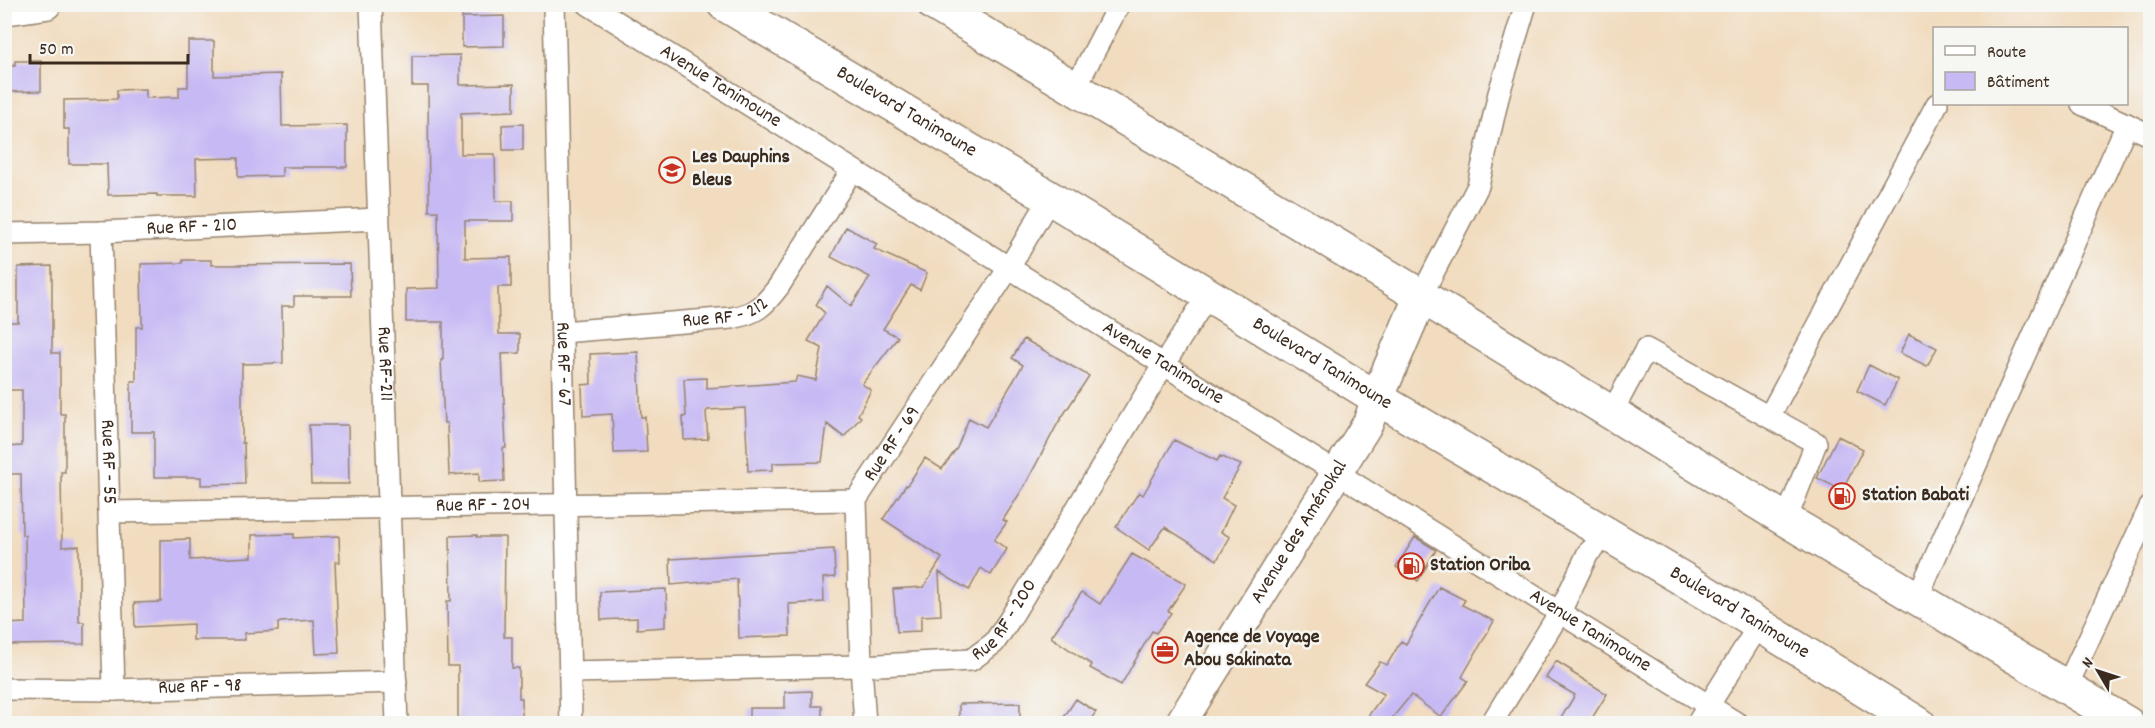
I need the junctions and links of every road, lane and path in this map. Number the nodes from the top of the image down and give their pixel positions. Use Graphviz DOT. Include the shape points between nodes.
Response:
graph roads {
  1 [pos="46,4"];
  2 [pos="371,4"];
  3 [pos="554,4"];
  4 [pos="588,4"];
  5 [pos="724,4"];
  6 [pos="934,4"];
  7 [pos="1119,4"];
  8 [pos="1526,4"];
  9 [pos="4,10"];
  10 [pos="1074,90"];
  11 [pos="1937,105"];
  12 [pos="2084,105"];
  13 [pos="2127,124"];
  14 [pos="2151,135"];
  15 [pos="852,170"];
  16 [pos="1050,198"];
  17 [pos="378,219"];
  18 [pos="101,232"];
  19 [pos="4,234"];
  20 [pos="1009,268"];
  21 [pos="1207,294"];
  22 [pos="1421,296"];
  23 [pos="562,332"];
  24 [pos="1164,364"];
  25 [pos="1377,398"];
  26 [pos="1612,412"];
  27 [pos="1769,417"];
  28 [pos="1336,473"];
  29 [pos="856,500"];
  30 [pos="566,504"];
  31 [pos="2151,507"];
  32 [pos="389,508"];
  33 [pos="109,512"];
  34 [pos="1786,520"];
  35 [pos="1599,529"];
  36 [pos="1917,598"];
  37 [pos="1560,612"];
  38 [pos="1759,625"];
  39 [pos="861,666"];
  40 [pos="570,672"];
  41 [pos="396,682"];
  42 [pos="2067,686"];
  43 [pos="4,689"];
  44 [pos="114,690"];
  45 [pos="1708,705"];
  46 [pos="1907,721"];
  47 [pos="397,723"];
  48 [pos="571,723"];
  49 [pos="865,723"];
  50 [pos="1179,723"];
  51 [pos="1491,723"];
  52 [pos="1696,723"];
  53 [pos="1738,723"];
  54 [pos="2128,723"];
  1 -- 9 [label="main road"];
  2 -- 17 [label="street, Rue RF-211"];
  3 -- 23 [label="street, Rue RF - 67"];
  4 -- 15 [label="street, Avenue Tanimoune"];
  5 -- 16 [label="main road, Boulevard Tanimoune"];
  6 -- 10 [label="main road"];
  7 -- 10 [label="street"];
  8 -- 22 [label="street" via="1499,93 1478,186"];
  10 -- 22 [label="main road"];
  11 -- 27 [label="street"];
  12 -- 13 [label="street"];
  13 -- 14 [label="street"];
  13 -- 36 [label="street"];
  15 -- 20 [label="street, Avenue Tanimoune"];
  15 -- 23 [label="street, Rue RF - 212" via="779,286 751,314"];
  16 -- 20 [label="street, Rue RF - 69"];
  16 -- 21 [label="main road, Boulevard Tanimoune"];
  17 -- 18 [label="street, Rue RF - 210"];
  17 -- 32 [label="street, Rue RF-211"];
  18 -- 19 [label="street, Rue RF - 210"];
  18 -- 33 [label="street, Rue RF - 55"];
  20 -- 24 [label="street, Avenue Tanimoune"];
  20 -- 29 [label="street, Rue RF - 69"];
  21 -- 24 [label="street, Rue RF - 200"];
  21 -- 25 [label="main road, Boulevard Tanimoune"];
  22 -- 25 [label="main road"];
  22 -- 26 [label="main road"];
  23 -- 30 [label="street, Rue RF - 67"];
  24 -- 28 [label="street, Avenue Tanimoune"];
  24 -- 39 [label="street, Rue RF - 200" via="994,643 971,660"];
  25 -- 28 [label="main road, Avenue des Aménokal" via="1368,423"];
  25 -- 35 [label="main road, Boulevard Tanimoune"];
  26 -- 27 [label="street" via="1646,349"];
  26 -- 34 [label="main road"];
  27 -- 34 [label="street" via="1816,443"];
  28 -- 37 [label="street, Avenue Tanimoune"];
  28 -- 50 [label="main road, Avenue des Aménokal"];
  29 -- 30 [label="street, Rue RF - 204"];
  29 -- 39 [label="street, Rue RF - 69"];
  30 -- 32 [label="street, Rue RF - 204"];
  30 -- 40 [label="street, Rue RF - 67"];
  31 -- 42 [label="street"];
  32 -- 33 [label="street, Rue RF - 204"];
  32 -- 41 [label="street, Rue RF-211"];
  33 -- 44 [label="street, Rue RF - 55"];
  34 -- 36 [label="main road"];
  35 -- 37 [label="street" via="1602,540 1588,553"];
  35 -- 38 [label="main road, Boulevard Tanimoune"];
  36 -- 42 [label="main road"];
  37 -- 45 [label="street, Avenue Tanimoune"];
  37 -- 51 [label="street"];
  38 -- 45 [label="street"];
  38 -- 46 [label="main road, Boulevard Tanimoune"];
  39 -- 40 [label="street, Rue RF - 200"];
  39 -- 49 [label="street, Rue RF - 69"];
  40 -- 48 [label="street, Rue RF - 67"];
  41 -- 44 [label="street, Rue RF - 98"];
  41 -- 47 [label="street, Rue RF-211"];
  42 -- 54 [label="main road"];
  43 -- 44 [label="street, Rue RF - 98"];
  45 -- 52 [label="street"];
  45 -- 53 [label="street, Avenue Tanimoune"];
}
